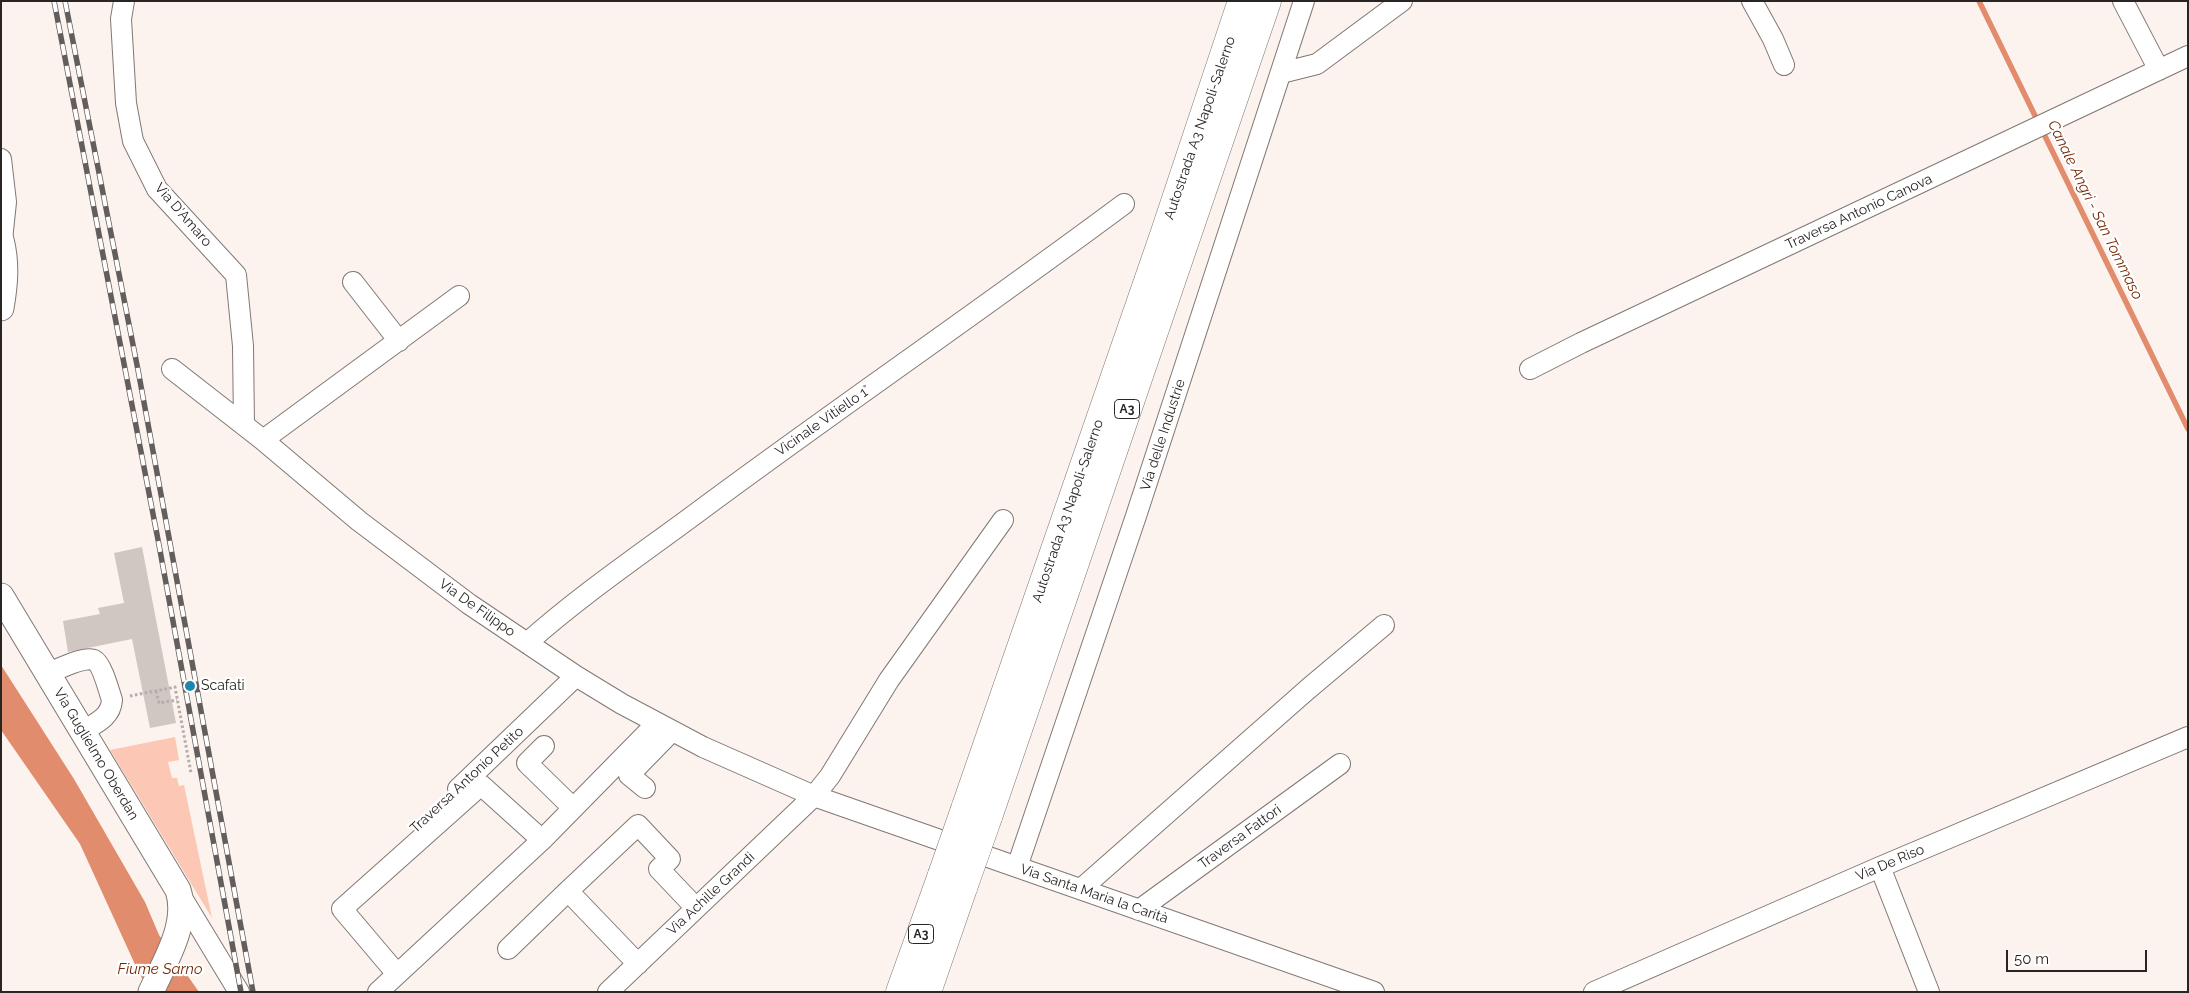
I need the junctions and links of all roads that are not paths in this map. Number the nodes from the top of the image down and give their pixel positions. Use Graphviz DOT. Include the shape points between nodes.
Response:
graph roads {
  1 [pos="124,1"];
  2 [pos="1242,1"];
  3 [pos="1267,1"];
  4 [pos="1304,1"];
  5 [pos="1402,1"];
  6 [pos="1752,1"];
  7 [pos="2123,1"];
  8 [pos="2188,56"];
  9 [pos="1784,65"];
  10 [pos="2159,70"];
  11 [pos="1281,73"];
  12 [pos="1,159"];
  13 [pos="1124,204"];
  14 [pos="1,240"];
  15 [pos="353,282"];
  16 [pos="459,296"];
  17 [pos="1,308"];
  18 [pos="399,341"];
  19 [pos="172,369"];
  20 [pos="1530,370"];
  21 [pos="244,425"];
  22 [pos="263,440"];
  23 [pos="1003,520"];
  24 [pos="1,596"];
  25 [pos="1384,625"];
  26 [pos="527,643"];
  27 [pos="48,674"];
  28 [pos="576,676"];
  29 [pos="665,727"];
  30 [pos="83,731"];
  31 [pos="2188,737"];
  32 [pos="544,746"];
  33 [pos="1340,764"];
  34 [pos="645,788"];
  35 [pos="814,796"];
  36 [pos="573,808"];
  37 [pos="977,813"];
  38 [pos="542,840"];
  39 [pos="1017,867"];
  40 [pos="1880,867"];
  41 [pos="953,880"];
  42 [pos="356,881"];
  43 [pos="1081,889"];
  44 [pos="178,890"];
  45 [pos="568,891"];
  46 [pos="696,908"];
  47 [pos="1139,910"];
  48 [pos="178,925"];
  49 [pos="206,939"];
  50 [pos="508,949"];
  51 [pos="638,964"];
  52 [pos="397,974"];
  53 [pos="152,992"];
  54 [pos="238,992"];
  55 [pos="378,992"];
  56 [pos="608,992"];
  57 [pos="900,992"];
  58 [pos="927,992"];
  59 [pos="1374,992"];
  60 [pos="1594,992"];
  61 [pos="1929,992"];
  1 -- 21 [label="street, Via D'Amaro" via="121,18 125,93 133,141 156,189 236,275"];
  2 -- 37 [label="highway, Autostrada A3 Napoli-Salerno / A3"];
  3 -- 37 [label="highway, Autostrada A3 Napoli-Salerno / A3"];
  4 -- 11 [label="street, Via delle Industrie"];
  5 -- 11 [label="street" via="1317,64"];
  6 -- 9 [label="street"];
  7 -- 10 [label="street"];
  8 -- 10 [label="street, Traversa Antonio Canova"];
  10 -- 20 [label="street, Traversa Antonio Canova"];
  11 -- 39 [label="street, Via delle Industrie"];
  12 -- 14 [label="street" via="6,202"];
  13 -- 26 [label="street, Vicinale Vitiello 1°" via="564,610"];
  14 -- 17 [label="main road" via="5,283"];
  15 -- 18 [label="street"];
  16 -- 18 [label="street"];
  18 -- 22 [label="street"];
  19 -- 21 [label="street, Via De Filippo"];
  21 -- 22 [label="street, Via De Filippo"];
  22 -- 26 [label="street, Via De Filippo" via="359,521 469,604"];
  23 -- 35 [label="street, Via Achille Grandi" via="889,680 830,776"];
  24 -- 27 [label="main road, Via Guglielmo Oberdan"];
  25 -- 43 [label="street"];
  26 -- 28 [label="street, Via De Filippo"];
  27 -- 30 [label="main road, Via Guglielmo Oberdan"];
  27 -- 30 [label="street" via="90,659 99,665 112,700 111,706 102,719"];
  28 -- 29 [label="street, Via De Filippo"];
  28 -- 42 [label="street, Traversa Antonio Petito" via="486,764"];
  29 -- 34 [label="street" via="629,775"];
  29 -- 35 [label="street, Via De Filippo"];
  29 -- 36 [label="street"];
  30 -- 44 [label="main road, Via Guglielmo Oberdan"];
  31 -- 40 [label="street, Via De Riso"];
  32 -- 36 [label="street" via="526,763"];
  33 -- 47 [label="street, Traversa Fattori"];
  35 -- 39 [label="street, Via Santa Maria la Carità"];
  35 -- 46 [label="street, Via Achille Grandi"];
  36 -- 38 [label="street"];
  37 -- 41 [label="highway, Autostrada A3 Napoli-Salerno / A3, bridge"];
  38 -- 52 [label="street"];
  38 -- 52 [label="street" via="480,785 342,909"];
  39 -- 43 [label="street, Via Santa Maria la Carità"];
  40 -- 60 [label="street, Via De Riso"];
  40 -- 61 [label="street"];
  41 -- 57 [label="highway, Autostrada A3 Napoli-Salerno / A3"];
  41 -- 58 [label="highway, Autostrada A3 Napoli-Salerno / A3"];
  43 -- 47 [label="street, Via Santa Maria la Carità"];
  44 -- 48 [label="main road, Via Guglielmo Oberdan" via="182,906"];
  44 -- 49 [label="street"];
  45 -- 46 [label="street" via="638,825 670,859 659,869"];
  45 -- 50 [label="street"];
  45 -- 51 [label="street"];
  46 -- 51 [label="street, Via Achille Grandi"];
  47 -- 59 [label="street, Via Santa Maria la Carità"];
  48 -- 49 [label="street"];
  48 -- 53 [label="main road"];
  49 -- 54 [label="street"];
  51 -- 56 [label="street, Via Achille Grandi"];
  52 -- 55 [label="street"];
}
